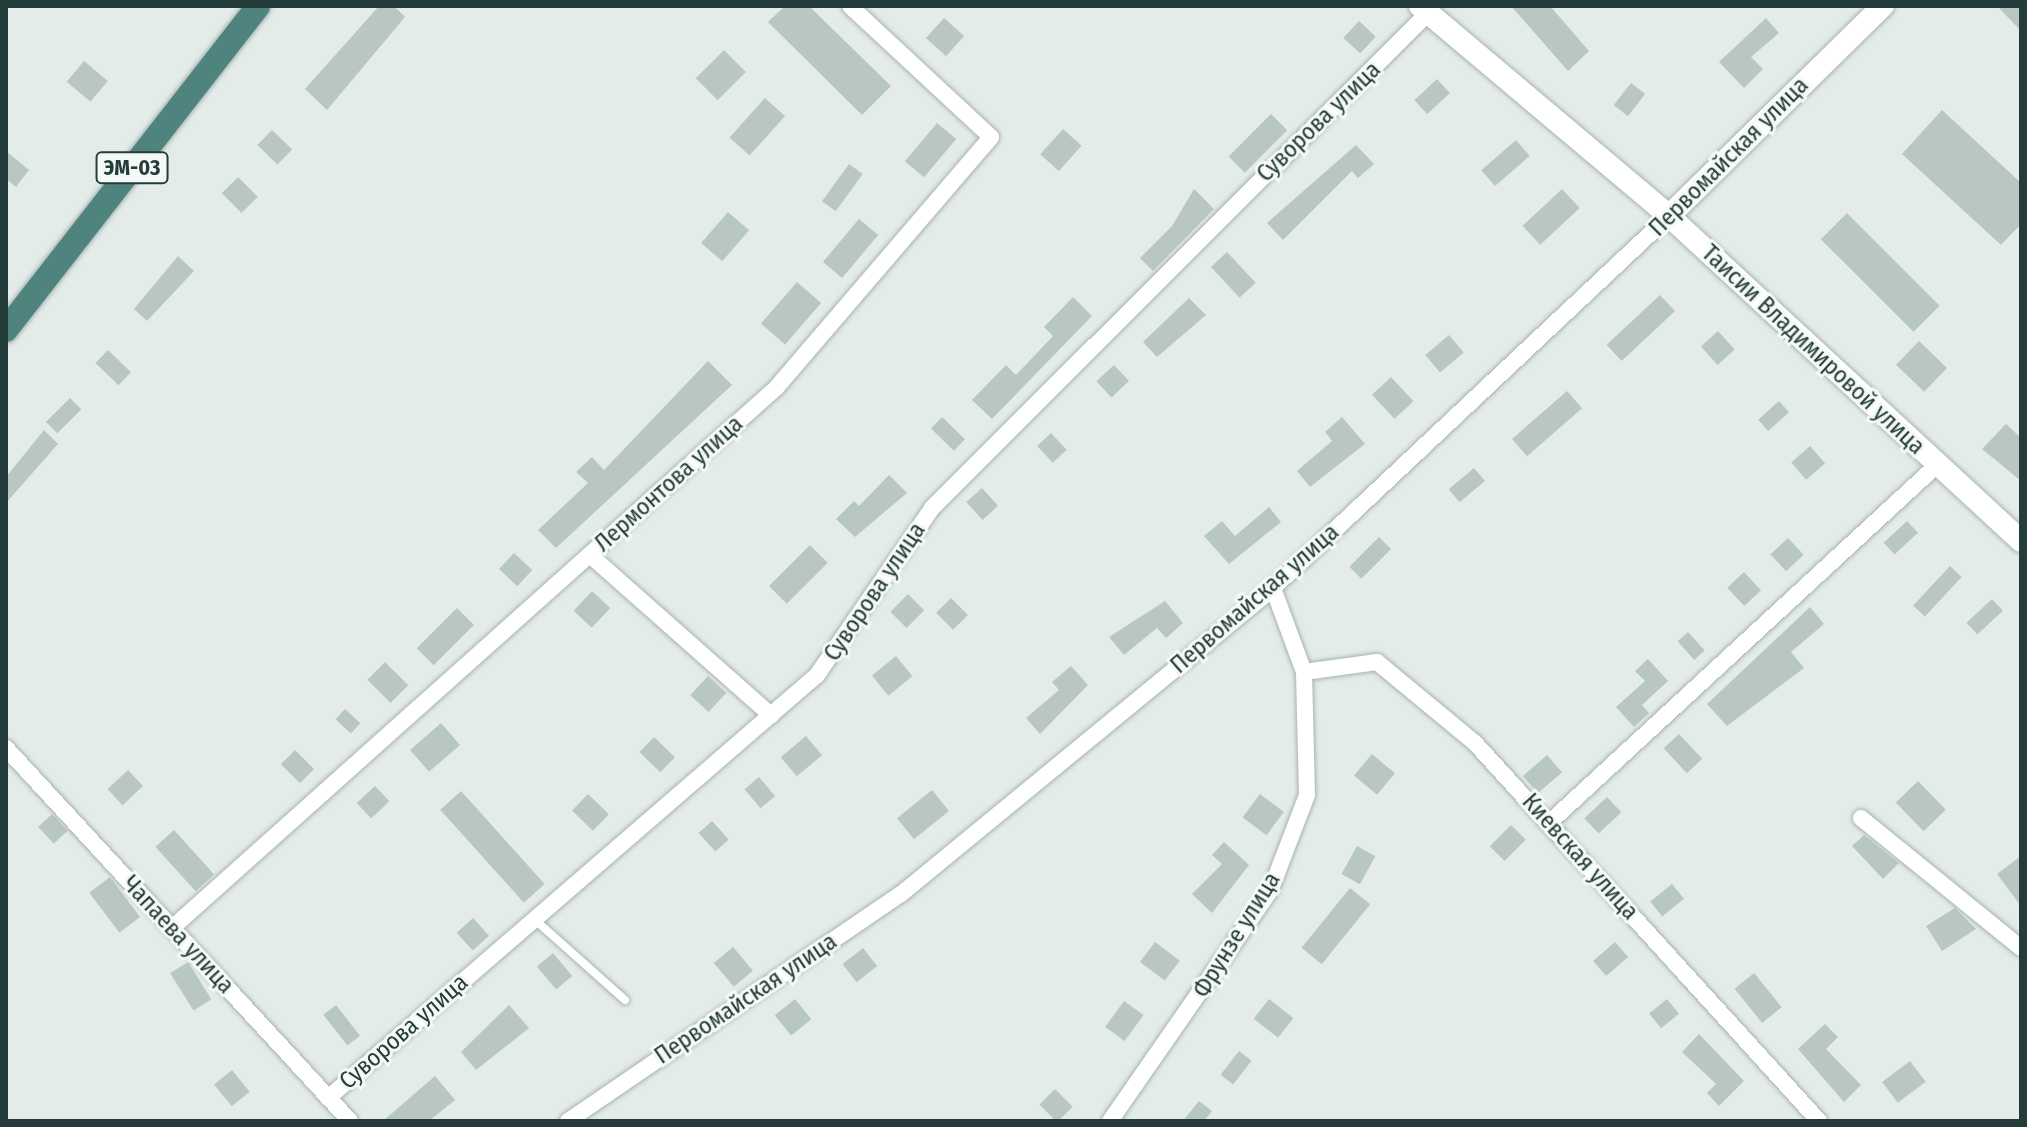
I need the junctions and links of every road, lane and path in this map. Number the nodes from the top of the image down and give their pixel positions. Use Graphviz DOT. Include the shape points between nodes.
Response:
graph roads {
  1 [pos="258,6"];
  2 [pos="850,6"];
  3 [pos="1883,6"];
  4 [pos="1424,10"];
  5 [pos="1669,216"];
  6 [pos="6,330"];
  7 [pos="1937,465"];
  8 [pos="2021,541"];
  9 [pos="590,555"];
  10 [pos="1273,588"];
  11 [pos="1304,672"];
  12 [pos="771,715"];
  13 [pos="6,748"];
  14 [pos="1861,818"];
  15 [pos="1549,823"];
  16 [pos="534,919"];
  17 [pos="172,928"];
  18 [pos="2021,948"];
  19 [pos="625,1000"];
  20 [pos="328,1098"];
  21 [pos="350,1121"];
  22 [pos="568,1121"];
  23 [pos="1110,1121"];
  24 [pos="1819,1121"];
  1 -- 6 [label="highway, ЭМ-03"];
  2 -- 9 [label="street, Лермонтова улица" via="991,137 776,388"];
  3 -- 5 [label="street, Первомайская улица"];
  4 -- 5 [label="street, Таисии Владимировой улица"];
  4 -- 12 [label="street, Суворова улица" via="1391,52 932,508 817,675"];
  5 -- 7 [label="street, Таисии Владимировой улица"];
  5 -- 10 [label="street, Первомайская улица"];
  7 -- 8 [label="street, Таисии Владимировой улица"];
  7 -- 15 [label="street"];
  9 -- 12 [label="street"];
  9 -- 17 [label="street, Лермонтова улица"];
  10 -- 11 [label="street, Фрунзе улица"];
  10 -- 22 [label="street, Первомайская улица" via="901,894"];
  11 -- 15 [label="street, Киевская улица" via="1377,662 1475,743"];
  11 -- 23 [label="street, Фрунзе улица" via="1307,795 1271,889"];
  12 -- 16 [label="street, Суворова улица"];
  13 -- 17 [label="street, Чапаева улица"];
  14 -- 18 [label="street"];
  15 -- 24 [label="street, Киевская улица"];
  16 -- 19 [label="lane"];
  16 -- 20 [label="street, Суворова улица"];
  17 -- 20 [label="street, Чапаева улица"];
  20 -- 21 [label="street, Чапаева улица"];
}
